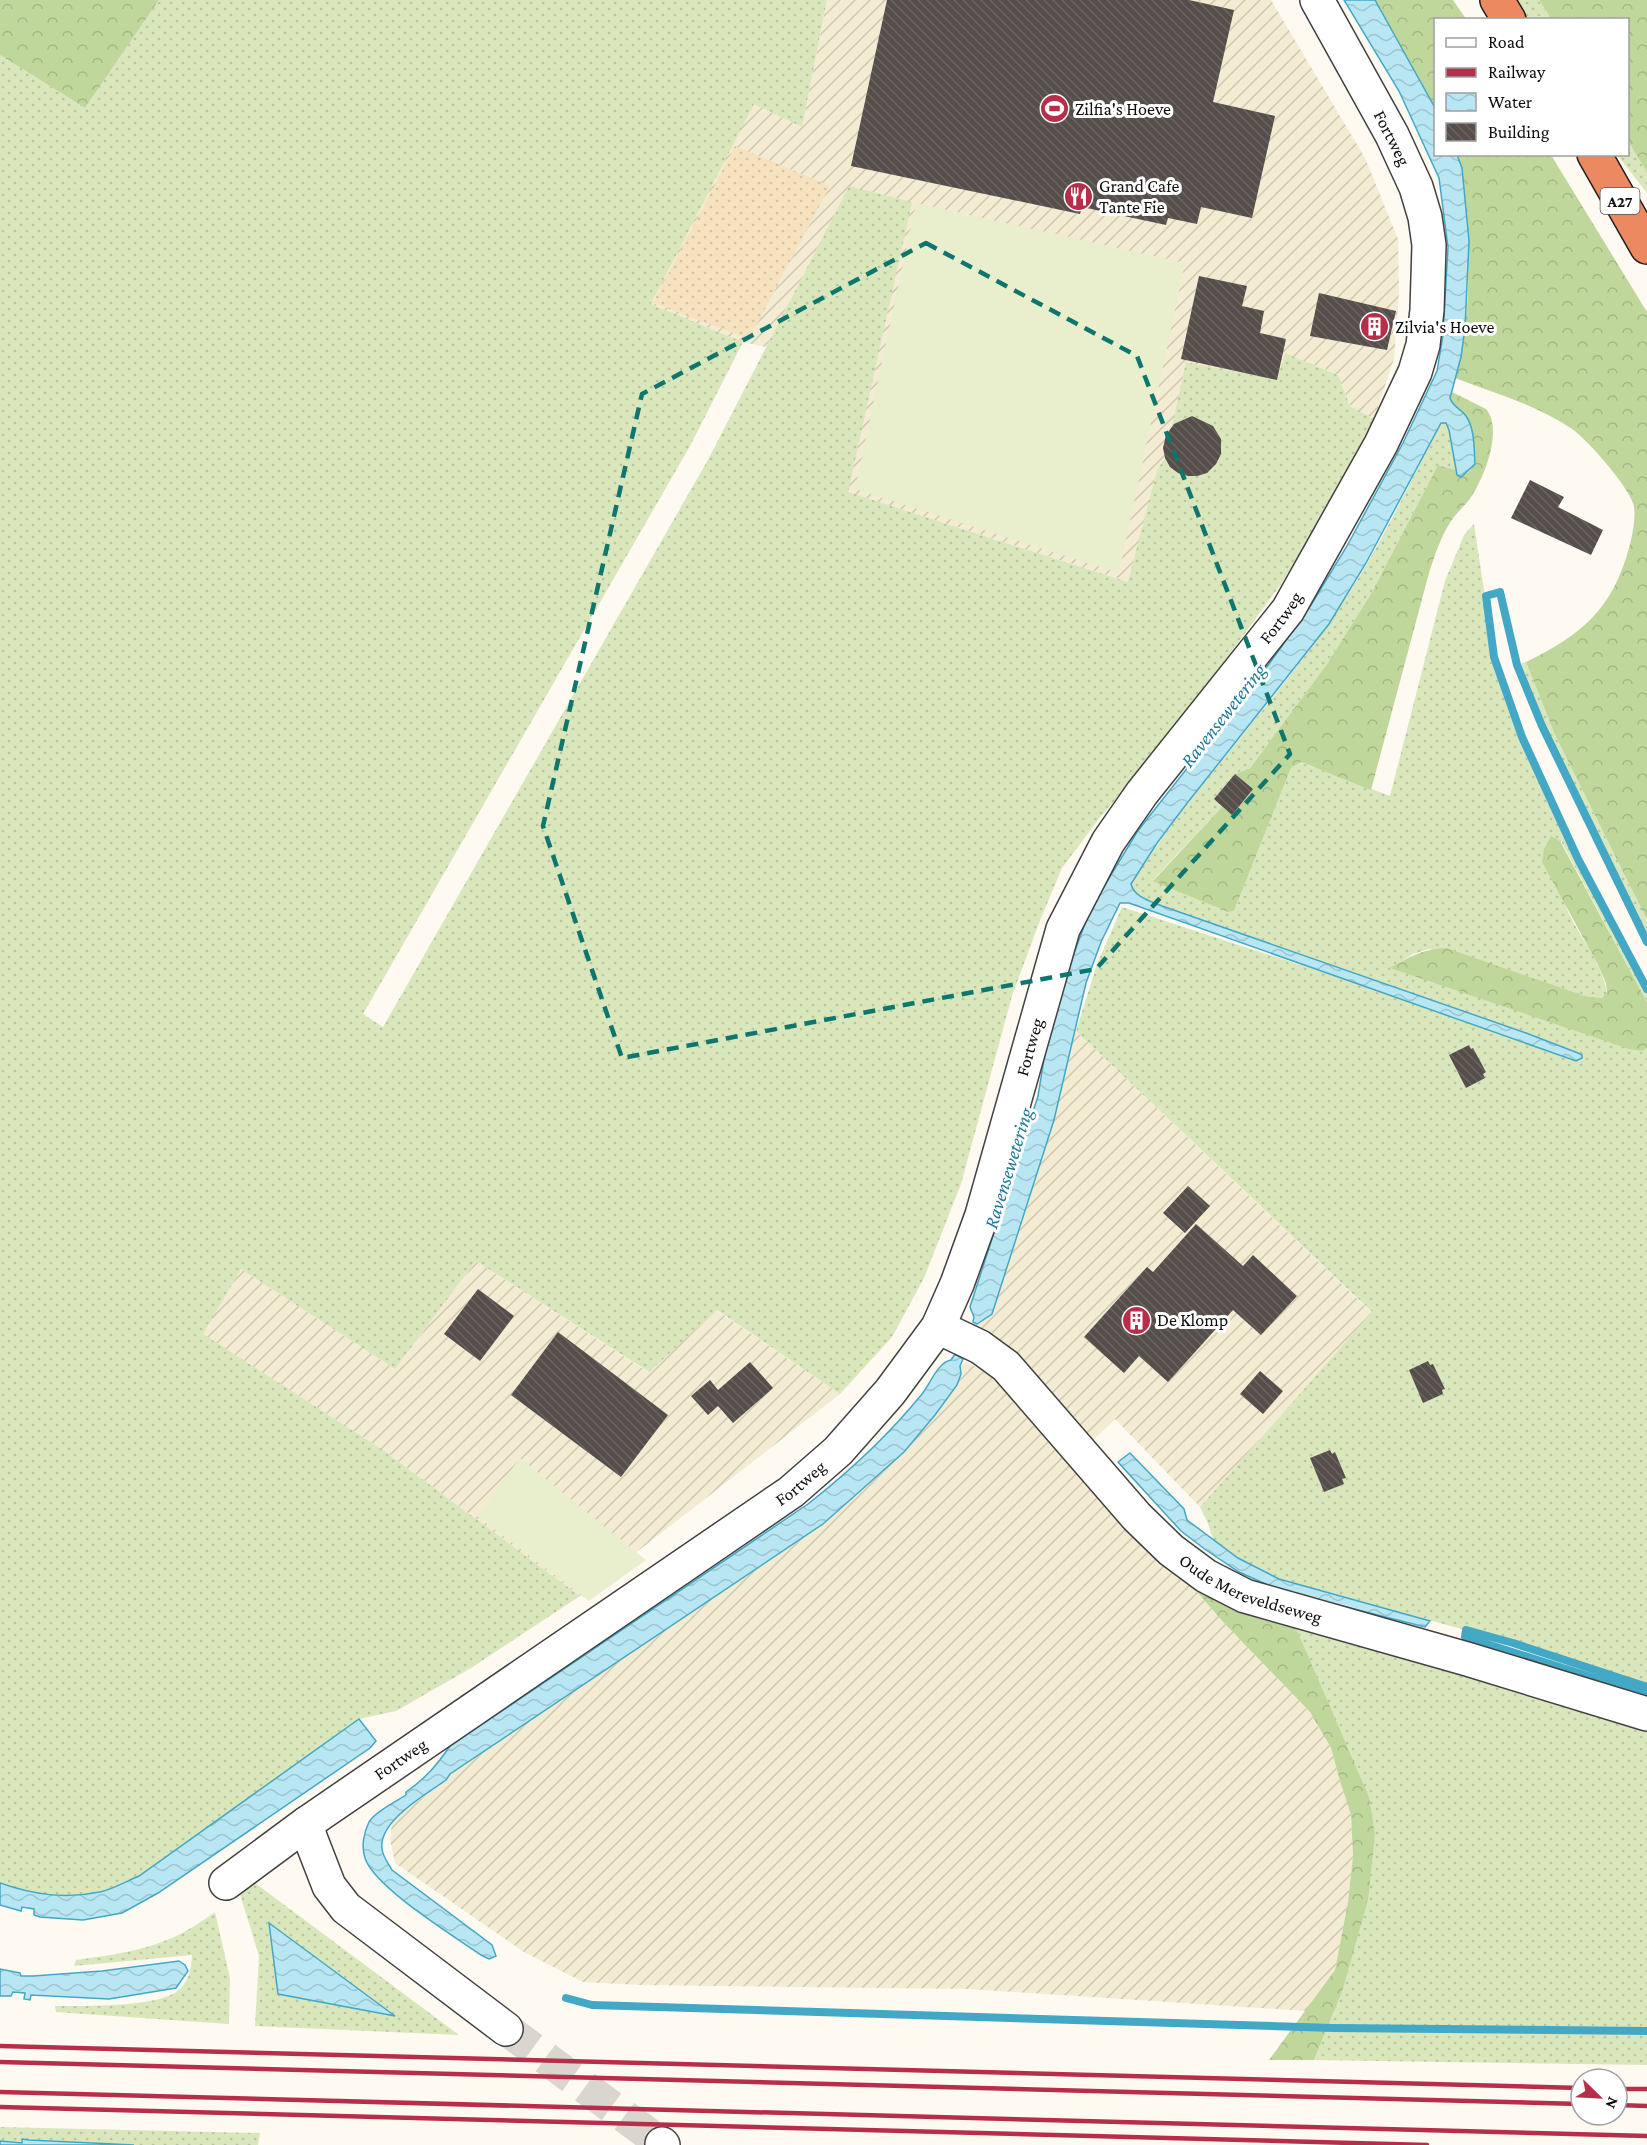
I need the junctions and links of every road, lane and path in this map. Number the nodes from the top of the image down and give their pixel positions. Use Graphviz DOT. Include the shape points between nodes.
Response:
graph roads {
  1 [pos="1317,0"];
  2 [pos="1497,0"];
  3 [pos="1508,18"];
  4 [pos="1595,156"];
  5 [pos="1647,247"];
  6 [pos="938,1327"];
  7 [pos="1647,1714"];
  8 [pos="307,1823"];
  9 [pos="226,1883"];
  10 [pos="506,2029"];
  1 -- 6 [label="street, Fortweg" via="1392,135 1416,187 1429,245 1423,345 1415,372 1381,444 1288,610 1142,793 1108,842 1080,894 1060,938 982,1215"];
  2 -- 3 [label="highway"];
  4 -- 5 [label="highway, A27"];
  6 -- 7 [label="street, Oude Mereveldseweg" via="980,1347 1006,1366 1137,1517 1206,1576 1245,1596"];
  6 -- 8 [label="street, Fortweg" via="890,1392 838,1450 791,1492"];
  8 -- 9 [label="street, Fortweg"];
  8 -- 10 [label="street" via="329,1886 346,1908"];
}
